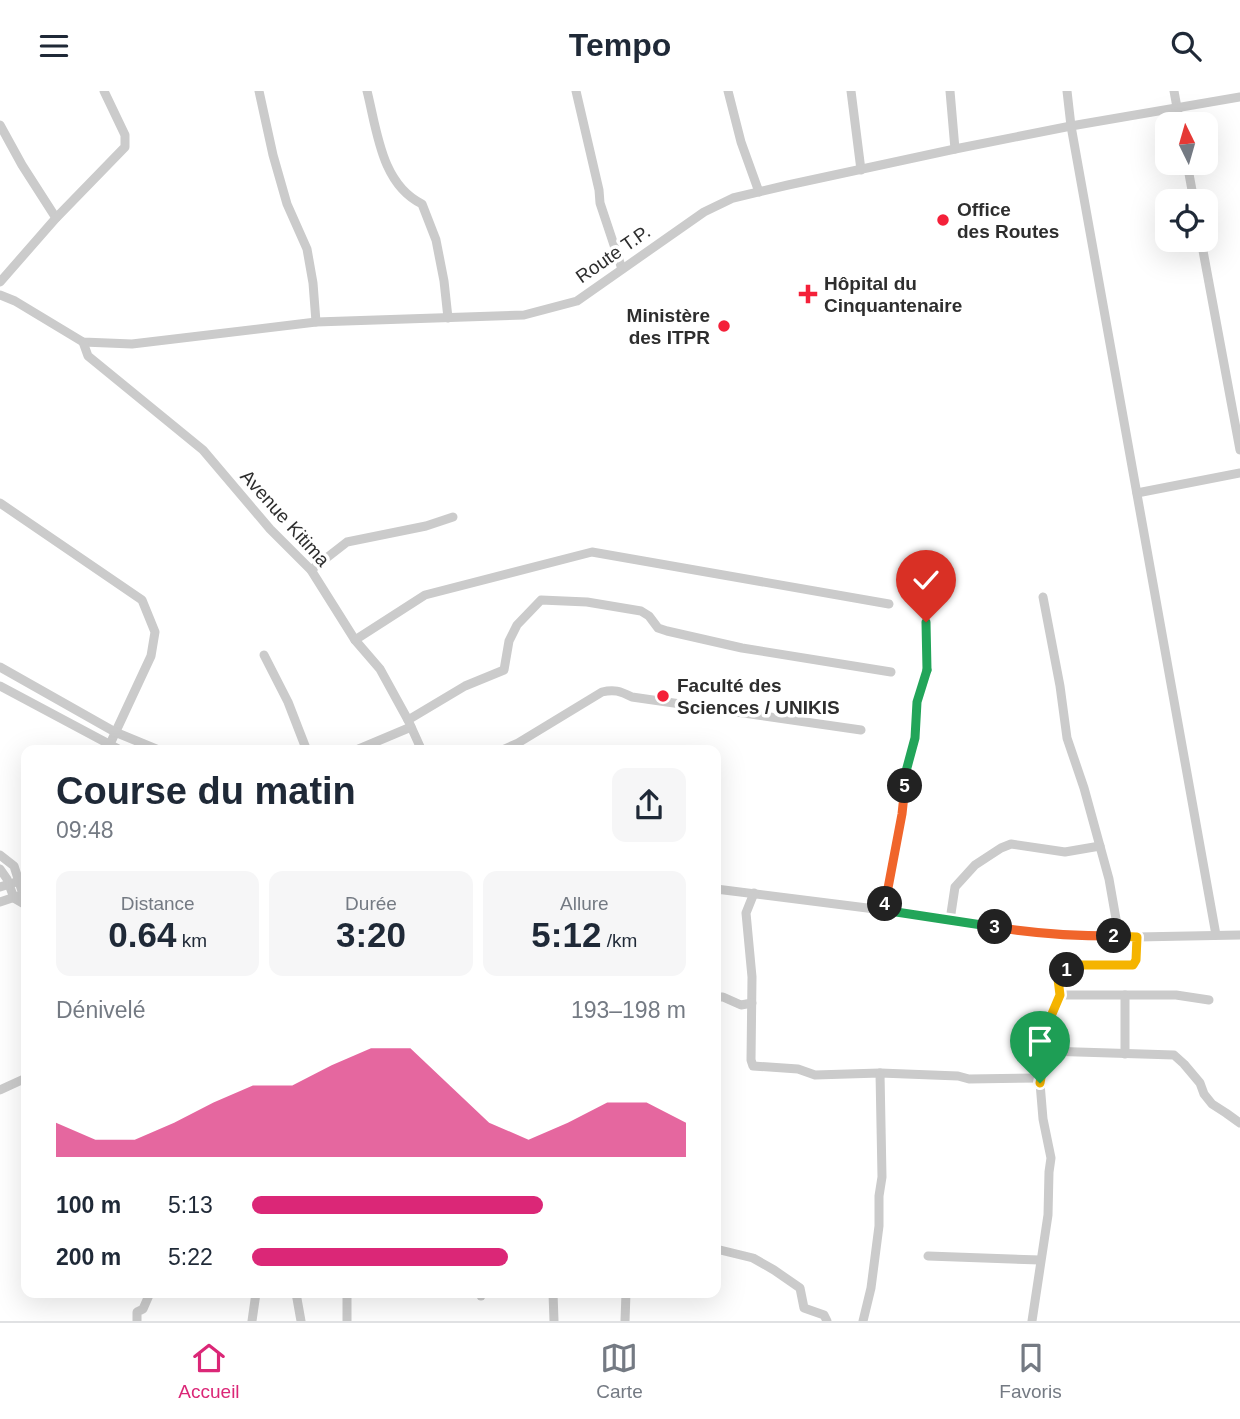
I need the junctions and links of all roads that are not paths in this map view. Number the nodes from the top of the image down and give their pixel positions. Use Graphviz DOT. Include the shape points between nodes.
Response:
graph roads {
  1 [pos="104,91"];
  2 [pos="259,91"];
  3 [pos="367,91"];
  4 [pos="576,91"];
  5 [pos="728,91"];
  6 [pos="851,91"];
  7 [pos="950,91"];
  8 [pos="1067,91"];
  9 [pos="1174,91"];
  10 [pos="1240,97"];
  11 [pos="1178,109"];
  12 [pos="1178,112"];
  13 [pos="0,125"];
  14 [pos="1071,126"];
  15 [pos="955,149"];
  16 [pos="861,170"];
  17 [pos="759,192"];
  18 [pos="56,218"];
  19 [pos="1204,252"];
  20 [pos="622,269"];
  21 [pos="0,282"];
  22 [pos="0,295"];
  23 [pos="448,318"];
  24 [pos="316,322"];
  25 [pos="83,342"];
  26 [pos="1240,450"];
  27 [pos="1240,473"];
  28 [pos="1137,493"];
  29 [pos="0,503"];
  30 [pos="453,517"];
  31 [pos="312,570"];
  32 [pos="1043,597"];
  33 [pos="890,604"];
  34 [pos="926,622"];
  35 [pos="355,639"];
  36 [pos="264,655"];
  37 [pos="0,667"];
  38 [pos="891,672"];
  39 [pos="0,686"];
  40 [pos="410,723"];
  41 [pos="861,730"];
  42 [pos="115,732"];
  43 [pos="110,744"];
  44 [pos="146,745"];
  45 [pos="305,745"];
  46 [pos="366,745"];
  47 [pos="419,745"];
  48 [pos="514,745"];
  49 [pos="1100,846"];
  50 [pos="0,855"];
  51 [pos="0,869"];
  52 [pos="21,877"];
  53 [pos="21,881"];
  54 [pos="4,885"];
  55 [pos="721,890"];
  56 [pos="754,893"];
  57 [pos="21,895"];
  58 [pos="21,896"];
  59 [pos="0,902"];
  60 [pos="883,910"];
  61 [pos="950,920"];
  62 [pos="1216,935"];
  63 [pos="1240,935"];
  64 [pos="1119,936"];
  65 [pos="1137,937"];
  66 [pos="1060,995"];
  67 [pos="1125,995"];
  68 [pos="721,997"];
  69 [pos="1209,1000"];
  70 [pos="751,1003"];
  71 [pos="1046,1051"];
  72 [pos="1125,1054"];
  73 [pos="880,1073"];
  74 [pos="1041,1078"];
  75 [pos="21,1080"];
  76 [pos="0,1090"];
  77 [pos="1240,1123"];
  78 [pos="721,1250"];
  79 [pos="928,1256"];
  80 [pos="1040,1261"];
  81 [pos="148,1298"];
  82 [pos="255,1298"];
  83 [pos="297,1298"];
  84 [pos="347,1298"];
  85 [pos="553,1298"];
  86 [pos="626,1298"];
  87 [pos="137,1321"];
  88 [pos="252,1321"];
  89 [pos="301,1321"];
  90 [pos="347,1321"];
  91 [pos="554,1321"];
  92 [pos="625,1321"];
  93 [pos="827,1321"];
  94 [pos="863,1321"];
  95 [pos="1032,1321"];
  1 -- 18 [label="street" via="125,135 125,147"];
  2 -- 24 [label="street" via="287,204 307,249"];
  3 -- 23 [label="street" via="377,138 392,175 422,204 436,240"];
  4 -- 20 [label="street" via="600,203"];
  5 -- 17 [label="street"];
  6 -- 16 [label="street"];
  7 -- 15 [label="street"];
  8 -- 14 [label="street"];
  9 -- 11 [label="street"];
  10 -- 11 [label="street, Route T.P."];
  11 -- 12 [label="street"];
  11 -- 14 [label="street, Route T.P."];
  13 -- 18 [label="street"];
  14 -- 15 [label="street, Route T.P."];
  14 -- 28 [label="street"];
  15 -- 16 [label="street, Route T.P."];
  16 -- 17 [label="street, Route T.P."];
  17 -- 20 [label="street, Route T.P." via="704,212"];
  18 -- 21 [label="street"];
  19 -- 26 [label="street"];
  20 -- 23 [label="street, Route T.P." via="577,301 523,315"];
  22 -- 25 [label="street, Route T.P."];
  23 -- 24 [label="street, Route T.P."];
  24 -- 25 [label="street, Route T.P." via="131,344"];
  25 -- 31 [label="street, Avenue Kitima" via="88,356 203,450 270,529"];
  27 -- 28 [label="street"];
  28 -- 62 [label="street"];
  29 -- 42 [label="street" via="142,600 155,632 151,656"];
  30 -- 31 [label="street" via="347,542"];
  31 -- 35 [label="street, Avenue Kitima"];
  32 -- 49 [label="street" via="1067,738"];
  33 -- 35 [label="street" via="592,552 425,595"];
  34 -- 60 [label="street" via="927,670 917,702 915,738"];
  35 -- 40 [label="street, Avenue Kitima" via="380,669"];
  36 -- 45 [label="street"];
  37 -- 42 [label="street"];
  38 -- 40 [label="street" via="667,631 641,611 541,600 517,625 504,670 465,686"];
  39 -- 43 [label="street"];
  40 -- 46 [label="street"];
  40 -- 47 [label="street, Avenue Kitima"];
  41 -- 48 [label="street" via="610,690"];
  42 -- 43 [label="street"];
  42 -- 44 [label="street"];
  49 -- 61 [label="street" via="1065,852 1012,844 1001,848 975,865 955,887"];
  49 -- 64 [label="street"];
  50 -- 52 [label="street"];
  51 -- 54 [label="street" via="7,879"];
  53 -- 54 [label="street"];
  54 -- 57 [label="street"];
  55 -- 56 [label="street"];
  56 -- 60 [label="street"];
  56 -- 70 [label="street" via="746,913"];
  58 -- 59 [label="street"];
  60 -- 61 [label="street"];
  61 -- 64 [label="street" via="1041,934"];
  62 -- 63 [label="street"];
  62 -- 65 [label="street"];
  64 -- 65 [label="street"];
  65 -- 66 [label="street" via="1133,965 1080,965 1058,979"];
  66 -- 67 [label="street"];
  66 -- 71 [label="street" via="1046,1028"];
  67 -- 69 [label="street"];
  67 -- 72 [label="street"];
  68 -- 70 [label="street" via="741,1005"];
  70 -- 73 [label="street" via="753,1066 815,1075"];
  71 -- 72 [label="street"];
  71 -- 74 [label="street"];
  72 -- 77 [label="street" via="1174,1055 1212,1104"];
  73 -- 74 [label="street"];
  73 -- 94 [label="street" via="879,1226"];
  74 -- 80 [label="street" via="1051,1158"];
  75 -- 76 [label="street"];
  78 -- 93 [label="street" via="753,1258 774,1270 800,1288 804,1308 824,1315"];
  79 -- 80 [label="street"];
  80 -- 95 [label="street"];
  81 -- 87 [label="street" via="137,1312"];
  82 -- 88 [label="street"];
  83 -- 89 [label="street"];
  84 -- 90 [label="street"];
  85 -- 91 [label="street"];
  86 -- 92 [label="street"];
}
